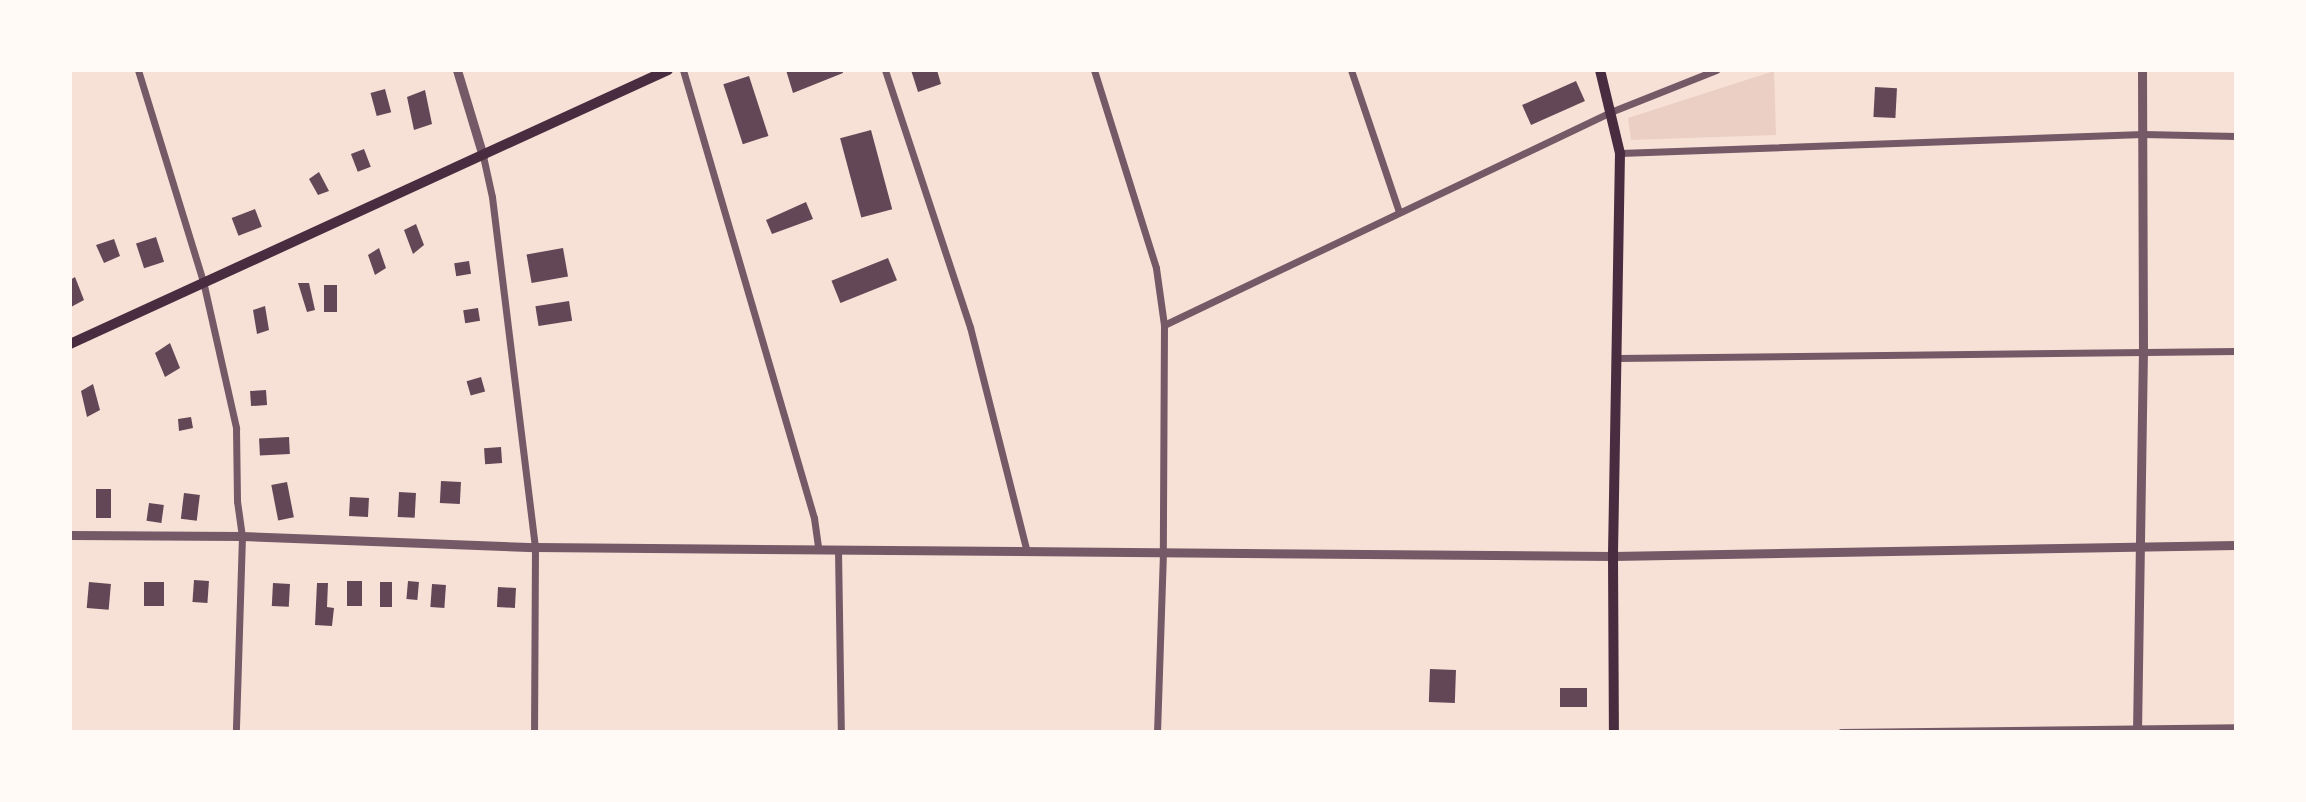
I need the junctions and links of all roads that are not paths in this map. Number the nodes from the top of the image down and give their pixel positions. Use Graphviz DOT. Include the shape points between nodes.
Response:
graph roads {
  1 [pos="138,70"];
  2 [pos="457,70"];
  3 [pos="668,70"];
  4 [pos="683,70"];
  5 [pos="885,70"];
  6 [pos="1094,70"];
  7 [pos="1351,70"];
  8 [pos="1600,70"];
  9 [pos="1716,70"];
  10 [pos="2142,70"];
  11 [pos="1613,111"];
  12 [pos="2143,134"];
  13 [pos="2236,136"];
  14 [pos="1620,153"];
  15 [pos="483,156"];
  16 [pos="1399,212"];
  17 [pos="203,281"];
  18 [pos="1164,325"];
  19 [pos="70,344"];
  20 [pos="2236,351"];
  21 [pos="2143,352"];
  22 [pos="1617,358"];
  23 [pos="70,535"];
  24 [pos="242,536"];
  25 [pos="2236,545"];
  26 [pos="2140,546"];
  27 [pos="535,547"];
  28 [pos="818,548"];
  29 [pos="1026,549"];
  30 [pos="838,550"];
  31 [pos="1163,552"];
  32 [pos="1613,556"];
  33 [pos="2236,727"];
  34 [pos="2137,730"];
  35 [pos="236,732"];
  36 [pos="534,732"];
  37 [pos="841,732"];
  38 [pos="1157,732"];
  39 [pos="1614,732"];
  40 [pos="1841,732"];
  1 -- 17 [label="street"];
  2 -- 15 [label="street"];
  3 -- 15 [label="main road"];
  4 -- 28 [label="street" via="814,518"];
  5 -- 29 [label="street" via="970,327"];
  6 -- 18 [label="street" via="1156,268"];
  7 -- 16 [label="street"];
  8 -- 11 [label="main road"];
  9 -- 11 [label="street"];
  10 -- 12 [label="street"];
  11 -- 14 [label="main road"];
  11 -- 16 [label="street"];
  12 -- 13 [label="street"];
  12 -- 14 [label="street"];
  12 -- 21 [label="street"];
  14 -- 22 [label="main road"];
  15 -- 17 [label="main road"];
  15 -- 27 [label="street"];
  16 -- 18 [label="street"];
  17 -- 19 [label="main road"];
  17 -- 24 [label="street" via="236,428"];
  18 -- 31 [label="street"];
  20 -- 21 [label="street"];
  21 -- 22 [label="street"];
  21 -- 26 [label="street"];
  22 -- 32 [label="main road"];
  23 -- 24 [label="street"];
  24 -- 27 [label="street"];
  24 -- 35 [label="street"];
  25 -- 26 [label="street"];
  26 -- 32 [label="street"];
  26 -- 34 [label="street"];
  27 -- 28 [label="street"];
  27 -- 36 [label="street"];
  28 -- 30 [label="street"];
  29 -- 30 [label="street"];
  29 -- 31 [label="street"];
  30 -- 37 [label="street"];
  31 -- 32 [label="street"];
  31 -- 38 [label="street"];
  32 -- 39 [label="main road"];
  33 -- 34 [label="street"];
  34 -- 40 [label="street"];
}
